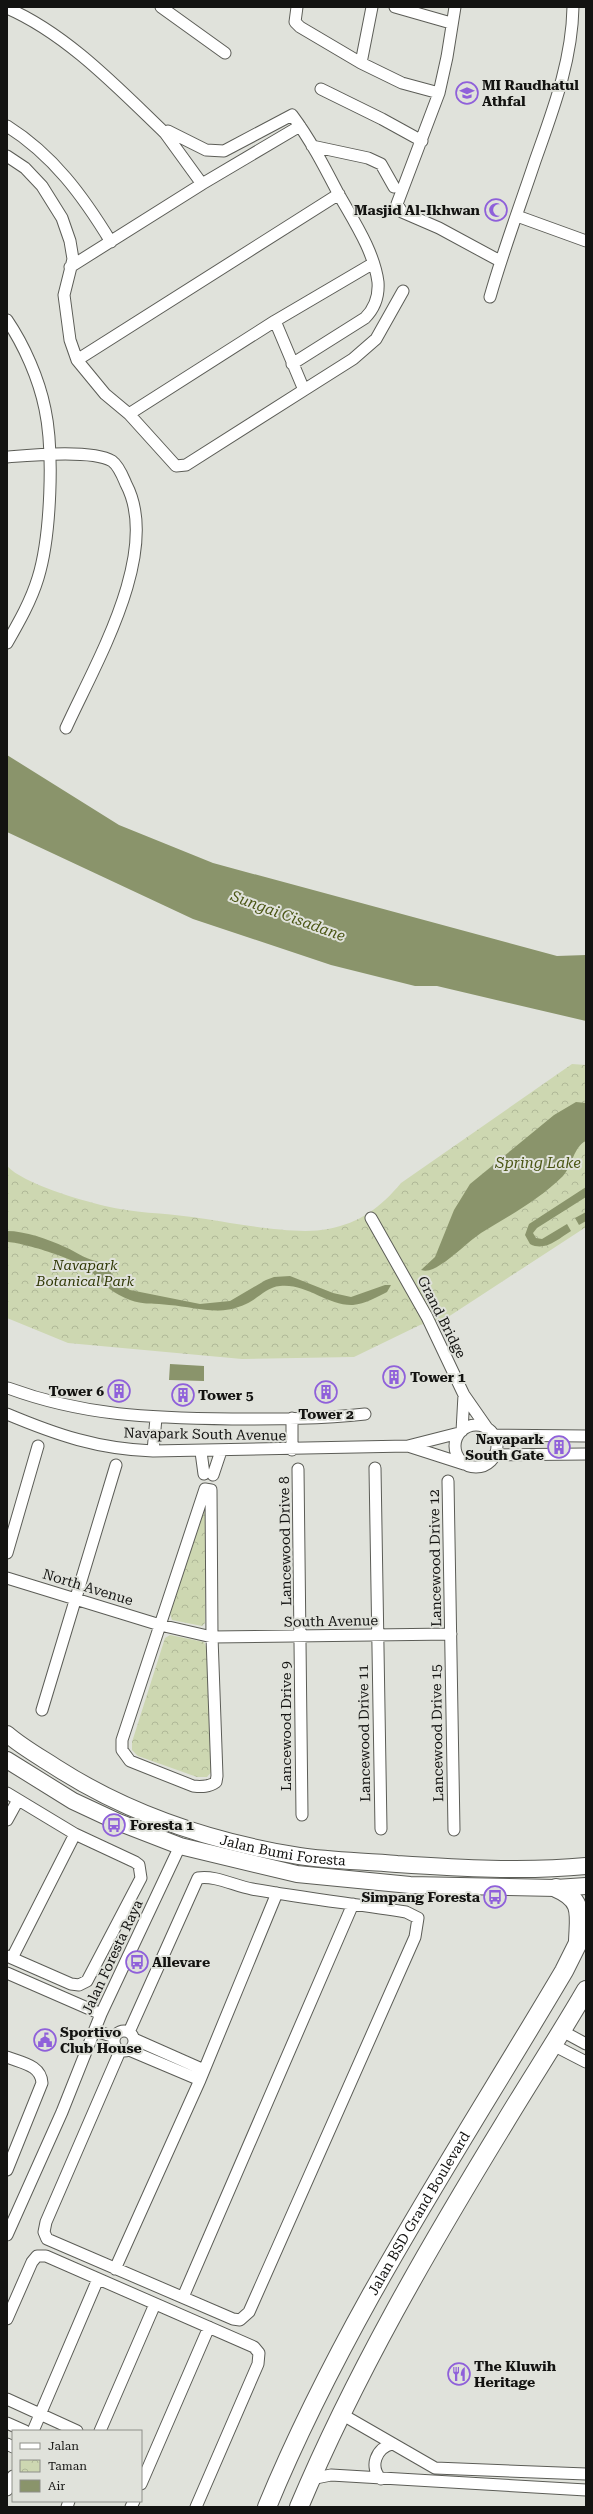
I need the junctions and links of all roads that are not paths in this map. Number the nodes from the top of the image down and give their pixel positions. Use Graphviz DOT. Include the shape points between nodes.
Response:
graph roads {
  1 [pos="162,7"];
  2 [pos="297,7"];
  3 [pos="372,7"];
  4 [pos="395,7"];
  5 [pos="455,7"];
  6 [pos="573,7"];
  7 [pos="7,8"];
  8 [pos="451,23"];
  9 [pos="225,53"];
  10 [pos="361,63"];
  11 [pos="321,89"];
  12 [pos="438,93"];
  13 [pos="7,126"];
  14 [pos="300,126"];
  15 [pos="165,133"];
  16 [pos="422,141"];
  17 [pos="312,146"];
  18 [pos="7,156"];
  19 [pos="202,184"];
  20 [pos="394,187"];
  21 [pos="338,194"];
  22 [pos="517,216"];
  23 [pos="586,241"];
  24 [pos="111,242"];
  25 [pos="500,261"];
  26 [pos="372,264"];
  27 [pos="70,267"];
  28 [pos="403,291"];
  29 [pos="490,297"];
  30 [pos="7,320"];
  31 [pos="275,321"];
  32 [pos="77,360"];
  33 [pos="292,364"];
  34 [pos="304,390"];
  35 [pos="129,414"];
  36 [pos="49,455"];
  37 [pos="7,457"];
  38 [pos="7,644"];
  39 [pos="66,728"];
  40 [pos="371,1218"];
  41 [pos="8,1388"];
  42 [pos="464,1395"];
  43 [pos="7,1414"];
  44 [pos="365,1414"];
  45 [pos="156,1418"];
  46 [pos="292,1418"];
  47 [pos="490,1431"];
  48 [pos="460,1432"];
  49 [pos="541,1436"];
  50 [pos="574,1436"];
  51 [pos="586,1436"];
  52 [pos="38,1446"];
  53 [pos="408,1446"];
  54 [pos="292,1450"];
  55 [pos="154,1451"];
  56 [pos="220,1451"];
  57 [pos="202,1452"];
  58 [pos="586,1454"];
  59 [pos="494,1455"];
  60 [pos="542,1455"];
  61 [pos="574,1455"];
  62 [pos="466,1464"];
  63 [pos="116,1465"];
  64 [pos="375,1468"];
  65 [pos="298,1469"];
  66 [pos="448,1481"];
  67 [pos="7,1553"];
  68 [pos="7,1578"];
  69 [pos="75,1598"];
  70 [pos="160,1624"];
  71 [pos="451,1634"];
  72 [pos="377,1636"];
  73 [pos="212,1637"];
  74 [pos="301,1637"];
  75 [pos="42,1710"];
  76 [pos="12,1739"];
  77 [pos="7,1759"];
  78 [pos="7,1793"];
  79 [pos="18,1800"];
  80 [pos="302,1815"];
  81 [pos="7,1820"];
  82 [pos="381,1829"];
  83 [pos="454,1830"];
  84 [pos="75,1834"];
  85 [pos="180,1846"];
  86 [pos="586,1866"];
  87 [pos="586,1886"];
  88 [pos="556,1888"];
  89 [pos="277,1893"];
  90 [pos="353,1904"];
  91 [pos="586,1927"];
  92 [pos="578,1944"];
  93 [pos="9,1957"];
  94 [pos="7,1973"];
  95 [pos="586,1990"];
  96 [pos="101,2014"];
  97 [pos="95,2031"];
  98 [pos="131,2036"];
  99 [pos="115,2037"];
  100 [pos="558,2038"];
  101 [pos="586,2044"];
  102 [pos="124,2051"];
  103 [pos="7,2057"];
  104 [pos="586,2062"];
  105 [pos="202,2075"];
  106 [pos="7,2170"];
  107 [pos="8,2229"];
  108 [pos="115,2270"];
  109 [pos="98,2279"];
  110 [pos="183,2297"];
  111 [pos="155,2304"];
  112 [pos="7,2319"];
  113 [pos="209,2327"];
  114 [pos="7,2399"];
  115 [pos="342,2415"];
  116 [pos="40,2416"];
  117 [pos="7,2423"];
  118 [pos="23,2430"];
  119 [pos="33,2430"];
  120 [pos="75,2430"];
  121 [pos="100,2430"];
  122 [pos="392,2444"];
  123 [pos="586,2474"];
  124 [pos="12,2478"];
  125 [pos="311,2479"];
  126 [pos="382,2479"];
  127 [pos="142,2482"];
  128 [pos="7,2490"];
  129 [pos="586,2490"];
  130 [pos="196,2507"];
  131 [pos="267,2507"];
  132 [pos="299,2507"];
  1 -- 9 [label="street"];
  2 -- 10 [label="street" via="295,22 300,27"];
  3 -- 10 [label="street"];
  4 -- 8 [label="street"];
  5 -- 8 [label="street"];
  6 -- 22 [label="street" via="572,39 556,105"];
  7 -- 15 [label="street" via="71,47 98,68"];
  8 -- 12 [label="street" via="447,57"];
  10 -- 12 [label="street" via="402,83"];
  11 -- 16 [label="street"];
  12 -- 16 [label="street"];
  13 -- 24 [label="street" via="31,142 74,185"];
  14 -- 15 [label="street" via="292,115 230,149 220,151 206,150 168,131"];
  14 -- 17 [label="street"];
  14 -- 19 [label="street"];
  15 -- 19 [label="street"];
  16 -- 25 [label="street" via="398,199 398,209"];
  17 -- 20 [label="street" via="368,158 381,164"];
  17 -- 21 [label="street"];
  18 -- 27 [label="street" via="42,186 62,218 74,253"];
  19 -- 24 [label="street"];
  21 -- 26 [label="street" via="364,241"];
  21 -- 32 [label="street"];
  22 -- 23 [label="street"];
  22 -- 25 [label="street"];
  24 -- 27 [label="street"];
  25 -- 29 [label="street"];
  26 -- 31 [label="street"];
  26 -- 33 [label="street" via="378,288 370,313 352,328"];
  27 -- 32 [label="street" via="64,295 70,340"];
  28 -- 34 [label="street" via="376,339 353,359"];
  30 -- 36 [label="street" via="28,360 45,408"];
  31 -- 33 [label="street"];
  31 -- 35 [label="street"];
  32 -- 35 [label="street" via="105,394"];
  33 -- 34 [label="street"];
  34 -- 35 [label="street" via="179,467"];
  36 -- 37 [label="street"];
  36 -- 38 [label="street" via="47,536 38,577"];
  36 -- 39 [label="street" via="88,456 113,462 132,496 138,517 132,568 126,590"];
  40 -- 42 [label="street, Grand Bridge" via="427,1317"];
  41 -- 45 [label="street" via="72,1408"];
  42 -- 47 [label="street, Grand Bridge"];
  42 -- 48 [label="street"];
  43 -- 55 [label="street, Navapark South Avenue" via="58,1435 118,1448"];
  44 -- 46 [label="street"];
  45 -- 46 [label="street"];
  45 -- 55 [label="street"];
  46 -- 54 [label="street"];
  47 -- 48 [label="street" via="475,1425"];
  47 -- 49 [label="street"];
  47 -- 59 [label="street" via="496,1445"];
  48 -- 53 [label="street, Navapark South Avenue"];
  48 -- 62 [label="street" via="455,1443 456,1450 458,1457"];
  49 -- 50 [label="street"];
  49 -- 60 [label="street"];
  50 -- 51 [label="street"];
  50 -- 61 [label="street"];
  52 -- 67 [label="street"];
  53 -- 54 [label="street, Navapark South Avenue"];
  53 -- 62 [label="street, Navapark South Avenue"];
  54 -- 56 [label="street, Navapark South Avenue"];
  55 -- 57 [label="street, Navapark South Avenue"];
  56 -- 57 [label="street, Navapark South Avenue"];
  56 -- 57 [label="street" via="209,1475"];
  58 -- 61 [label="street"];
  59 -- 60 [label="street"];
  59 -- 62 [label="street" via="484,1465"];
  60 -- 61 [label="street"];
  63 -- 69 [label="street"];
  64 -- 72 [label="street, Lancewood Drive 11"];
  65 -- 74 [label="street, Lancewood Drive 8"];
  66 -- 71 [label="street, Lancewood Drive 12"];
  68 -- 69 [label="street, North Avenue"];
  69 -- 70 [label="street, North Avenue"];
  69 -- 75 [label="street"];
  70 -- 73 [label="street, North Avenue"];
  70 -- 73 [label="street" via="208,1490"];
  70 -- 73 [label="street" via="122,1740 122,1750 130,1760 193,1786 202,1787 216,1782 217,1776"];
  71 -- 72 [label="street, South Avenue"];
  71 -- 83 [label="street, Lancewood Drive 15"];
  72 -- 74 [label="street, South Avenue"];
  72 -- 82 [label="street, Lancewood Drive 11"];
  73 -- 74 [label="street, South Avenue"];
  74 -- 80 [label="street, Lancewood Drive 9"];
  76 -- 77 [label="main road"];
  76 -- 86 [label="main road, Jalan Bumi Foresta" via="81,1783 121,1804 189,1831 226,1842 301,1856 411,1865 490,1869"];
  77 -- 85 [label="main road, Jalan Bumi Foresta" via="73,1801"];
  78 -- 79 [label="street"];
  79 -- 81 [label="street"];
  79 -- 84 [label="street"];
  84 -- 93 [label="street"];
  84 -- 93 [label="street" via="135,1862 139,1865 141,1878 87,1981 79,1985 71,1984"];
  85 -- 88 [label="main road, Jalan Bumi Foresta" via="297,1874 356,1881 410,1885"];
  85 -- 96 [label="street, Jalan Foresta Raya"];
  87 -- 88 [label="main road, Jalan Bumi Foresta"];
  88 -- 92 [label="main road" via="567,1893 576,1902 579,1914"];
  89 -- 90 [label="street"];
  89 -- 98 [label="street" via="206,1877 198,1878"];
  89 -- 105 [label="street"];
  90 -- 110 [label="street"];
  90 -- 110 [label="street" via="414,1914 418,1918 415,1937 250,2312 245,2318 233,2319"];
  91 -- 92 [label="main road, Jalan BSD Grand Boulevard"];
  92 -- 131 [label="main road, Jalan BSD Grand Boulevard" via="481,2111 384,2268 319,2393"];
  94 -- 96 [label="street"];
  95 -- 100 [label="main road, Jalan BSD Grand Boulevard"];
  96 -- 97 [label="street, Jalan Foresta Raya"];
  97 -- 99 [label="street"];
  97 -- 107 [label="street, Jalan Foresta Raya" via="62,2112"];
  98 -- 99 [label="street" via="119,2032"];
  98 -- 102 [label="street" via="132,2048"];
  98 -- 105 [label="street"];
  99 -- 102 [label="street" via="115,2045"];
  100 -- 101 [label="street"];
  100 -- 104 [label="street"];
  100 -- 115 [label="main road, Jalan BSD Grand Boulevard" via="504,2124 404,2296"];
  102 -- 105 [label="street"];
  102 -- 108 [label="street" via="46,2222 44,2232 52,2243"];
  103 -- 106 [label="street" via="37,2069 41,2074 42,2083"];
  105 -- 108 [label="street"];
  108 -- 110 [label="street"];
  109 -- 111 [label="street"];
  109 -- 112 [label="street" via="46,2256 37,2256"];
  109 -- 116 [label="street"];
  111 -- 113 [label="street"];
  111 -- 121 [label="street"];
  113 -- 127 [label="street"];
  113 -- 130 [label="street" via="254,2347 259,2353 258,2364"];
  114 -- 116 [label="street"];
  115 -- 122 [label="street"];
  115 -- 125 [label="main road, Jalan BSD Grand Boulevard"];
  116 -- 119 [label="street"];
  116 -- 120 [label="street"];
  117 -- 118 [label="street"];
  122 -- 123 [label="street" via="435,2468"];
  122 -- 126 [label="street" via="378,2452 374,2468"];
  124 -- 128 [label="street"];
  125 -- 126 [label="street" via="331,2475"];
  125 -- 132 [label="main road, Jalan BSD Grand Boulevard"];
  126 -- 129 [label="street"];
}
